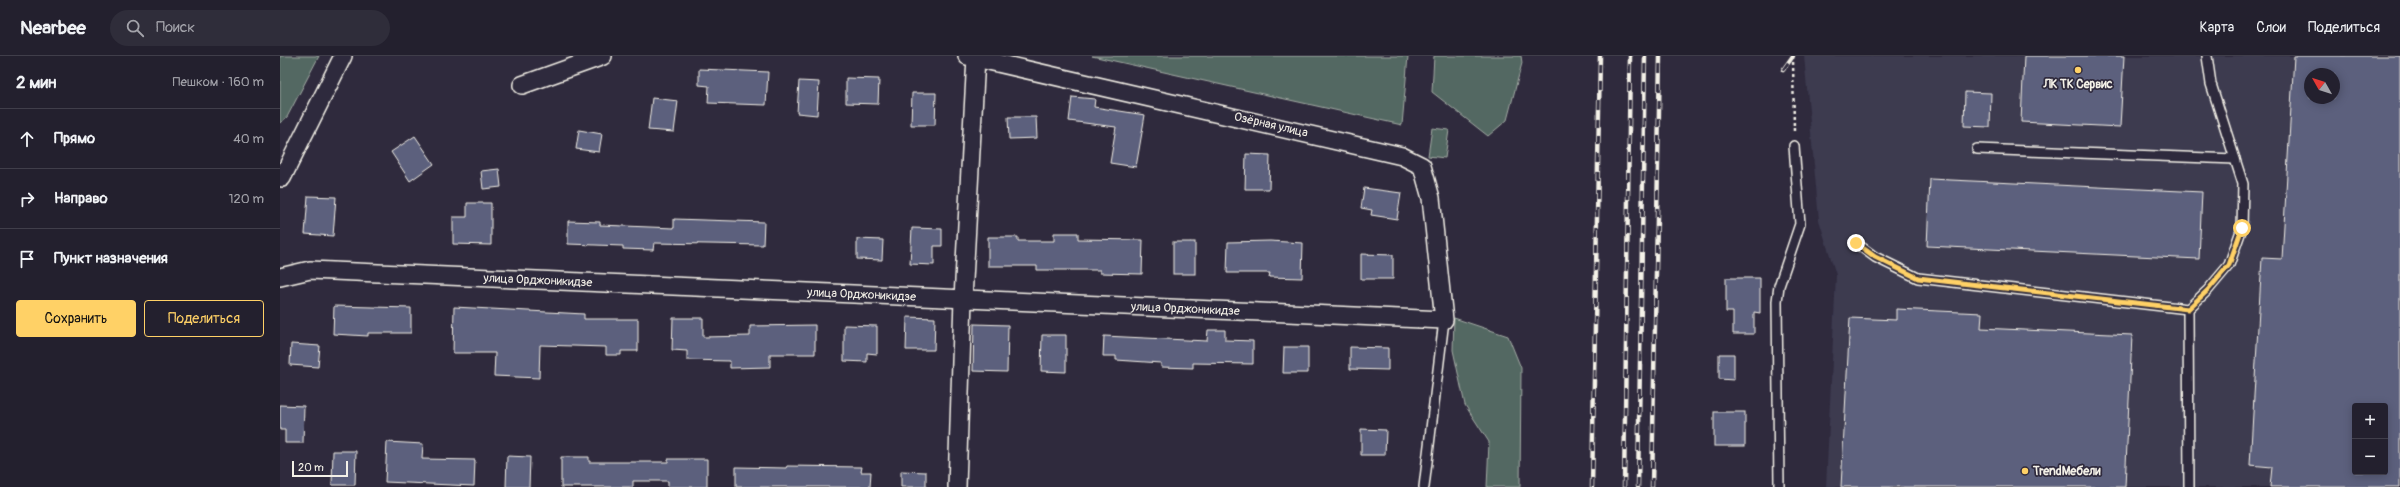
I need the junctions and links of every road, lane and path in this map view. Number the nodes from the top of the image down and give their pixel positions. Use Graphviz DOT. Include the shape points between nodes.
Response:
graph roads {
  1 [pos="343,56"];
  2 [pos="603,56"];
  3 [pos="1793,56"];
  4 [pos="2207,56"];
  5 [pos="972,57"];
  6 [pos="522,85"];
  7 [pos="1794,146"];
  8 [pos="1976,149"];
  9 [pos="2235,159"];
  10 [pos="281,181"];
  11 [pos="1856,243"];
  12 [pos="280,277"];
  13 [pos="963,299"];
  14 [pos="2188,309"];
  15 [pos="1444,320"];
  16 [pos="957,487"];
  17 [pos="1424,487"];
  18 [pos="1779,487"];
  19 [pos="2189,487"];
  1 -- 10 [label="street"];
  2 -- 6 [label="street"];
  3 -- 7 [label="path"];
  4 -- 9 [label="lane" via="2211,84"];
  5 -- 13 [label="street"];
  5 -- 15 [label="street, Озёрная улица" via="1402,156 1422,166 1431,198"];
  7 -- 18 [label="lane" via="1800,224 1779,286 1777,301"];
  8 -- 9 [label="lane"];
  9 -- 14 [label="lane" via="2243,184 2242,228 2229,265"];
  11 -- 14 [label="lane" via="1875,257 1918,278"];
  12 -- 13 [label="street, улица Орджоникидзе" via="310,270"];
  13 -- 15 [label="street, улица Орджоникидзе"];
  13 -- 16 [label="street"];
  14 -- 19 [label="lane"];
  15 -- 17 [label="lane"];
}
